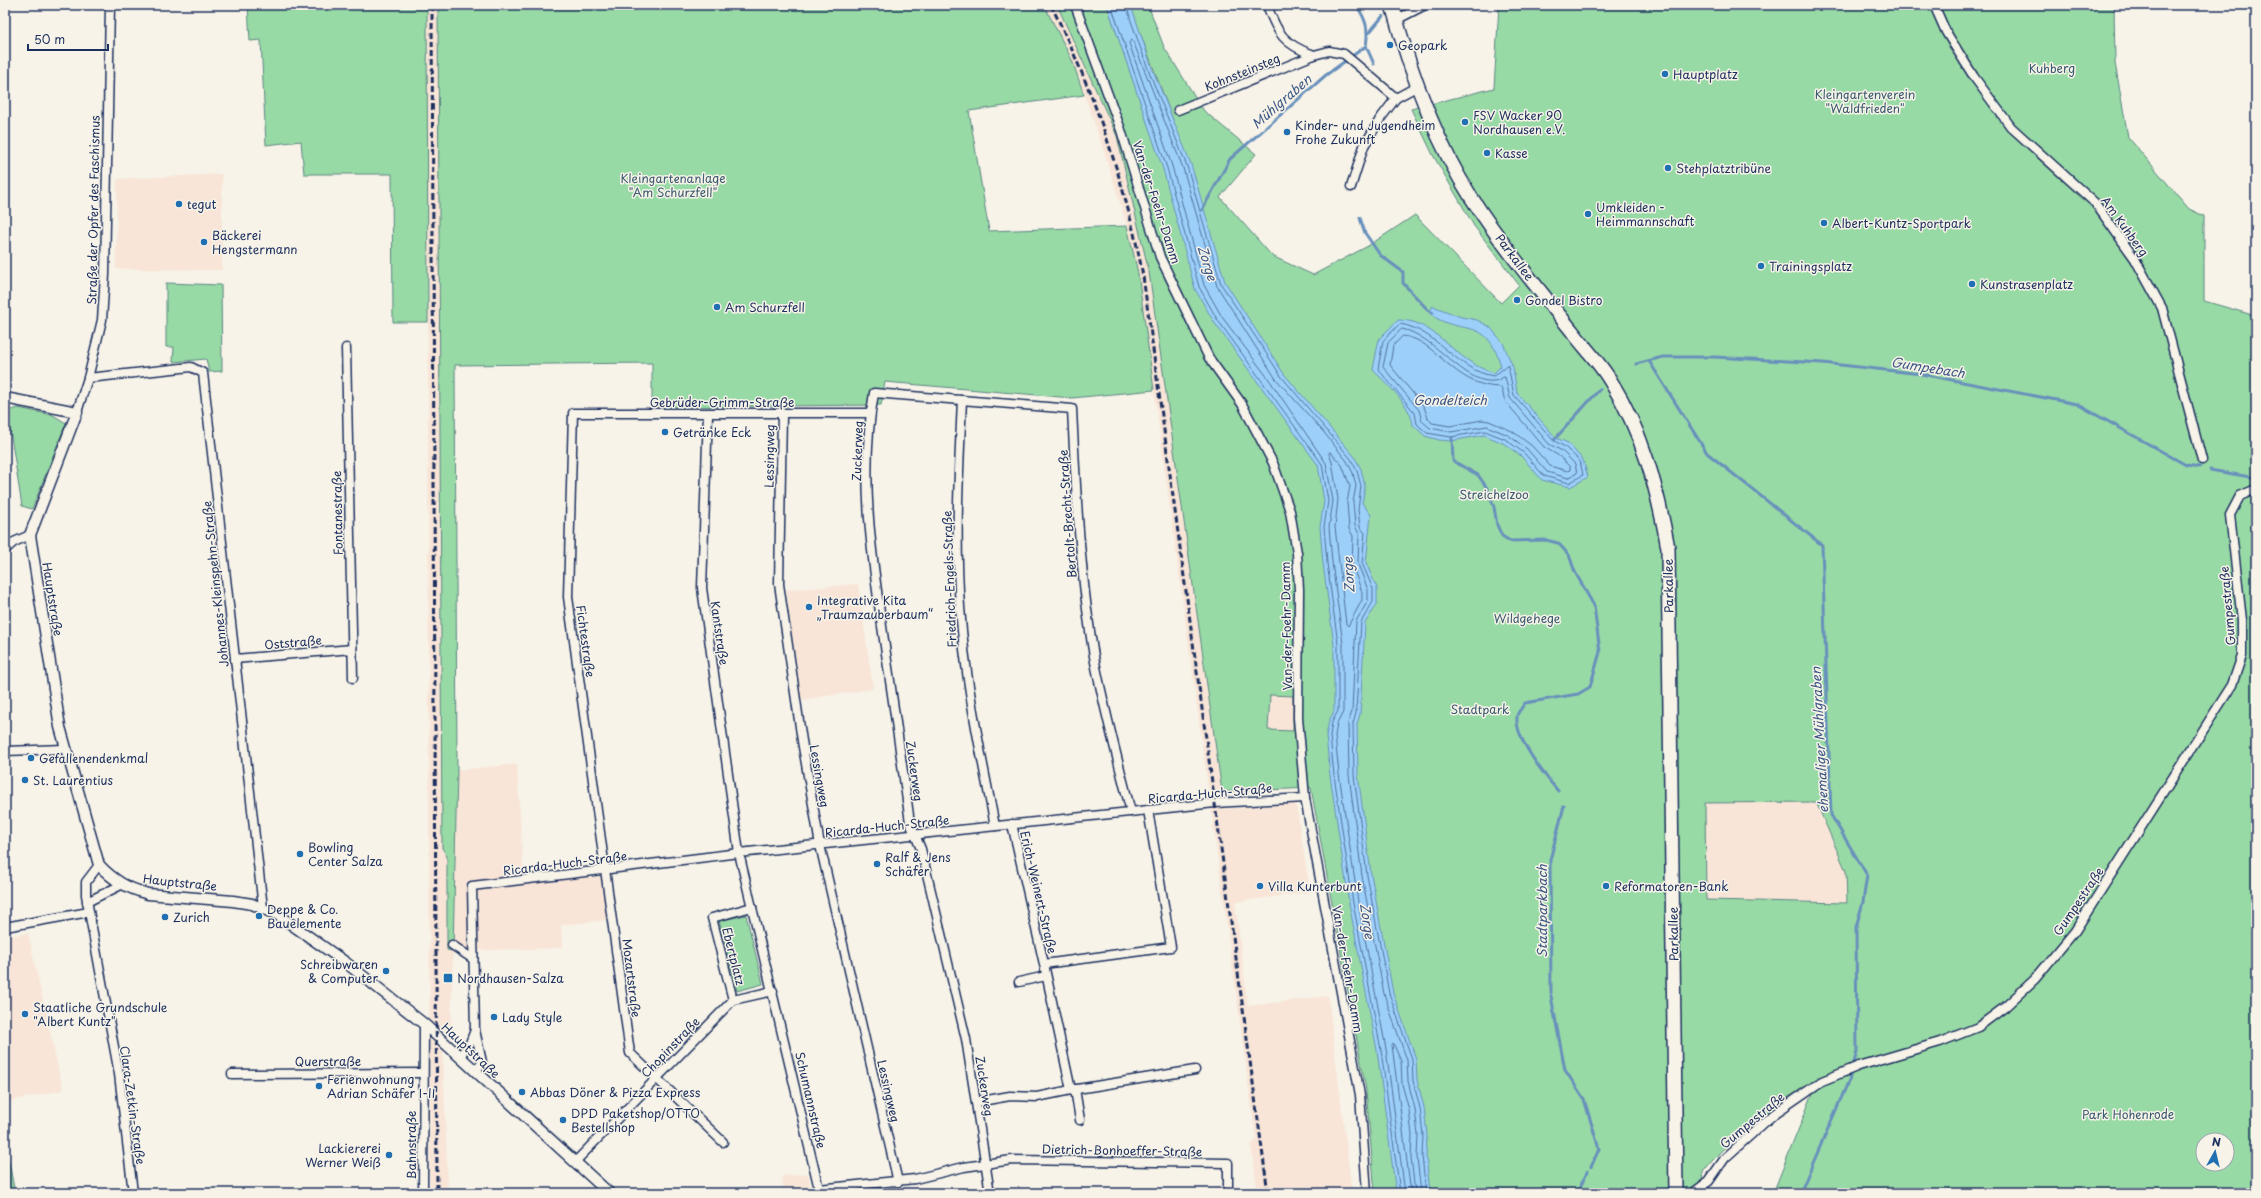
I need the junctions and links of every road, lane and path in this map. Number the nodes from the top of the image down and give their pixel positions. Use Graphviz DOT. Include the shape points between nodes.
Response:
graph roads {
  1 [pos="110,5"];
  2 [pos="1075,5"];
  3 [pos="1267,5"];
  4 [pos="1392,5"];
  5 [pos="1425,5"];
  6 [pos="1934,5"];
  7 [pos="1396,20"];
  8 [pos="1314,55"];
  9 [pos="1418,86"];
  10 [pos="1396,98"];
  11 [pos="1178,110"];
  12 [pos="1351,187"];
  13 [pos="346,348"];
  14 [pos="88,378"];
  15 [pos="874,393"];
  16 [pos="5,398"];
  17 [pos="962,400"];
  18 [pos="77,412"];
  19 [pos="573,413"];
  20 [pos="870,413"];
  21 [pos="708,414"];
  22 [pos="782,414"];
  23 [pos="2202,460"];
  24 [pos="2256,489"];
  25 [pos="30,535"];
  26 [pos="5,550"];
  27 [pos="352,649"];
  28 [pos="235,659"];
  29 [pos="353,678"];
  30 [pos="65,749"];
  31 [pos="5,751"];
  32 [pos="1305,798"];
  33 [pos="1148,810"];
  34 [pos="1131,812"];
  35 [pos="1012,824"];
  36 [pos="995,826"];
  37 [pos="915,835"];
  38 [pos="820,845"];
  39 [pos="739,853"];
  40 [pos="99,865"];
  41 [pos="606,870"];
  42 [pos="121,885"];
  43 [pos="87,902"];
  44 [pos="752,907"];
  45 [pos="263,908"];
  46 [pos="89,912"];
  47 [pos="5,926"];
  48 [pos="452,945"];
  49 [pos="473,959"];
  50 [pos="1044,964"];
  51 [pos="1046,976"];
  52 [pos="1019,982"];
  53 [pos="773,991"];
  54 [pos="733,1000"];
  55 [pos="424,1024"];
  56 [pos="475,1030"];
  57 [pos="459,1057"];
  58 [pos="1194,1070"];
  59 [pos="476,1072"];
  60 [pos="423,1073"];
  61 [pos="232,1074"];
  62 [pos="655,1079"];
  63 [pos="1073,1090"];
  64 [pos="976,1102"];
  65 [pos="1080,1120"];
  66 [pos="723,1142"];
  67 [pos="575,1162"];
  68 [pos="986,1163"];
  69 [pos="898,1182"];
  70 [pos="133,1193"];
  71 [pos="424,1193"];
  72 [pos="609,1193"];
  73 [pos="990,1193"];
  74 [pos="1228,1193"];
  75 [pos="1368,1193"];
  76 [pos="1676,1193"];
  77 [pos="1693,1193"];
  1 -- 14 [label="street, Straße der Opfer des Faschismus" via="105,275 102,320"];
  2 -- 32 [label="street, Van-der-Foehr-Damm" via="1121,130 1160,257 1209,358 1242,404 1273,463 1290,511 1299,582 1298,718"];
  3 -- 8 [label="street" via="1275,27 1286,41 1299,50"];
  4 -- 7 [label="main road, Parkallee"];
  5 -- 7 [label="street"];
  6 -- 23 [label="street, Am Kuhberg" via="1946,32 1974,77 2011,127 2095,203 2135,260 2162,308"];
  7 -- 9 [label="main road, Parkallee"];
  8 -- 10 [label="street, Kohnsteinsteg" via="1329,51 1344,54"];
  8 -- 11 [label="street, Kohnsteinsteg"];
  9 -- 10 [label="street"];
  9 -- 76 [label="main road, Parkallee" via="1444,149 1471,196 1502,241 1609,379 1639,437 1659,500 1668,548"];
  10 -- 12 [label="street" via="1364,146"];
  13 -- 27 [label="street, Fontanestraße"];
  14 -- 18 [label="street, Straße der Opfer des Faschismus"];
  14 -- 28 [label="street, Johannes-Kleinspehn-Straße" via="191,367 203,373"];
  15 -- 17 [label="street, Bertolt-Brecht-Straße"];
  15 -- 20 [label="street, Zuckerweg"];
  16 -- 18 [label="street"];
  17 -- 34 [label="street, Bertolt-Brecht-Straße" via="1072,409 1078,530 1085,596 1106,715"];
  17 -- 36 [label="street, Friedrich-Engels-Straße" via="958,513 960,607 976,729"];
  18 -- 25 [label="street, Hauptstraße"];
  19 -- 21 [label="street, Gebrüder-Grimm-Straße"];
  19 -- 41 [label="street, Fichtestraße" via="568,597"];
  20 -- 22 [label="street, Gebrüder-Grimm-Straße"];
  20 -- 37 [label="street, Zuckerweg" via="867,466 876,585 910,823"];
  21 -- 22 [label="street, Gebrüder-Grimm-Straße"];
  21 -- 39 [label="street, Kantstraße" via="702,588"];
  22 -- 38 [label="street, Lessingweg" via="779,584"];
  24 -- 77 [label="street, Gumpestraße" via="2240,496 2230,515 2242,620 2242,656 2232,685 2075,931 2035,979 1978,1028 1859,1066 1822,1081 1774,1114 1725,1158 1709,1181"];
  25 -- 26 [label="street" via="14,542"];
  25 -- 30 [label="street, Hauptstraße"];
  27 -- 28 [label="street, Oststraße"];
  27 -- 29 [label="street, Fontanestraße"];
  28 -- 45 [label="street, Johannes-Kleinspehn-Straße"];
  30 -- 31 [label="street"];
  30 -- 40 [label="street, Hauptstraße"];
  32 -- 33 [label="street, Ricarda-Huch-Straße"];
  32 -- 75 [label="street, Van-der-Foehr-Damm" via="1360,1095"];
  33 -- 34 [label="street, Ricarda-Huch-Straße"];
  33 -- 50 [label="street, Erich-Weinert-Straße" via="1171,947"];
  34 -- 35 [label="street, Ricarda-Huch-Straße"];
  35 -- 36 [label="street, Ricarda-Huch-Straße"];
  35 -- 50 [label="street, Erich-Weinert-Straße"];
  36 -- 37 [label="street, Ricarda-Huch-Straße"];
  37 -- 38 [label="street, Ricarda-Huch-Straße"];
  37 -- 64 [label="street, Zuckerweg" via="921,849 964,1032"];
  38 -- 39 [label="street, Ricarda-Huch-Straße"];
  38 -- 69 [label="street, Lessingweg"];
  39 -- 41 [label="street, Ricarda-Huch-Straße"];
  39 -- 44 [label="street, Schumannstraße"];
  40 -- 42 [label="street, Hauptstraße"];
  40 -- 43 [label="street, Clara-Zetkin-Straße" via="86,882"];
  41 -- 49 [label="street, Ricarda-Huch-Straße" via="472,886"];
  41 -- 62 [label="street, Mozartstraße" via="630,1052"];
  42 -- 43 [label="street"];
  42 -- 45 [label="street, Hauptstraße" via="148,894 234,901"];
  43 -- 46 [label="street, Clara-Zetkin-Straße"];
  44 -- 53 [label="street, Schumannstraße"];
  44 -- 54 [label="street, Ebertplatz" via="712,918"];
  45 -- 55 [label="street, Hauptstraße" via="278,915 320,944"];
  46 -- 47 [label="street"];
  46 -- 70 [label="street, Clara-Zetkin-Straße" via="118,1074"];
  48 -- 49 [label="street"];
  49 -- 56 [label="street"];
  50 -- 51 [label="street, Erich-Weinert-Straße"];
  51 -- 52 [label="street"];
  51 -- 63 [label="street, Erich-Weinert-Straße"];
  53 -- 54 [label="street, Ebertplatz"];
  53 -- 69 [label="street, Schumannstraße" via="819,1189"];
  54 -- 62 [label="street, Chopinstraße"];
  55 -- 57 [label="street, Hauptstraße"];
  55 -- 60 [label="street, Bahnstraße"];
  56 -- 57 [label="street" via="470,1043"];
  56 -- 59 [label="street" via="482,1062"];
  57 -- 59 [label="street, Hauptstraße"];
  58 -- 63 [label="street"];
  59 -- 67 [label="street, Hauptstraße"];
  60 -- 61 [label="street, Querstraße"];
  60 -- 71 [label="street, Bahnstraße"];
  62 -- 66 [label="street, Mozartstraße"];
  62 -- 67 [label="street, Chopinstraße"];
  63 -- 64 [label="street" via="1037,1097 1010,1096"];
  63 -- 65 [label="street, Erich-Weinert-Straße"];
  64 -- 68 [label="street, Zuckerweg"];
  67 -- 72 [label="street, Hauptstraße"];
  68 -- 69 [label="street, Schumannstraße"];
  68 -- 73 [label="street, Zuckerweg"];
  68 -- 74 [label="street, Dietrich-Bonhoeffer-Straße" via="1012,1160 1228,1163"];
}
